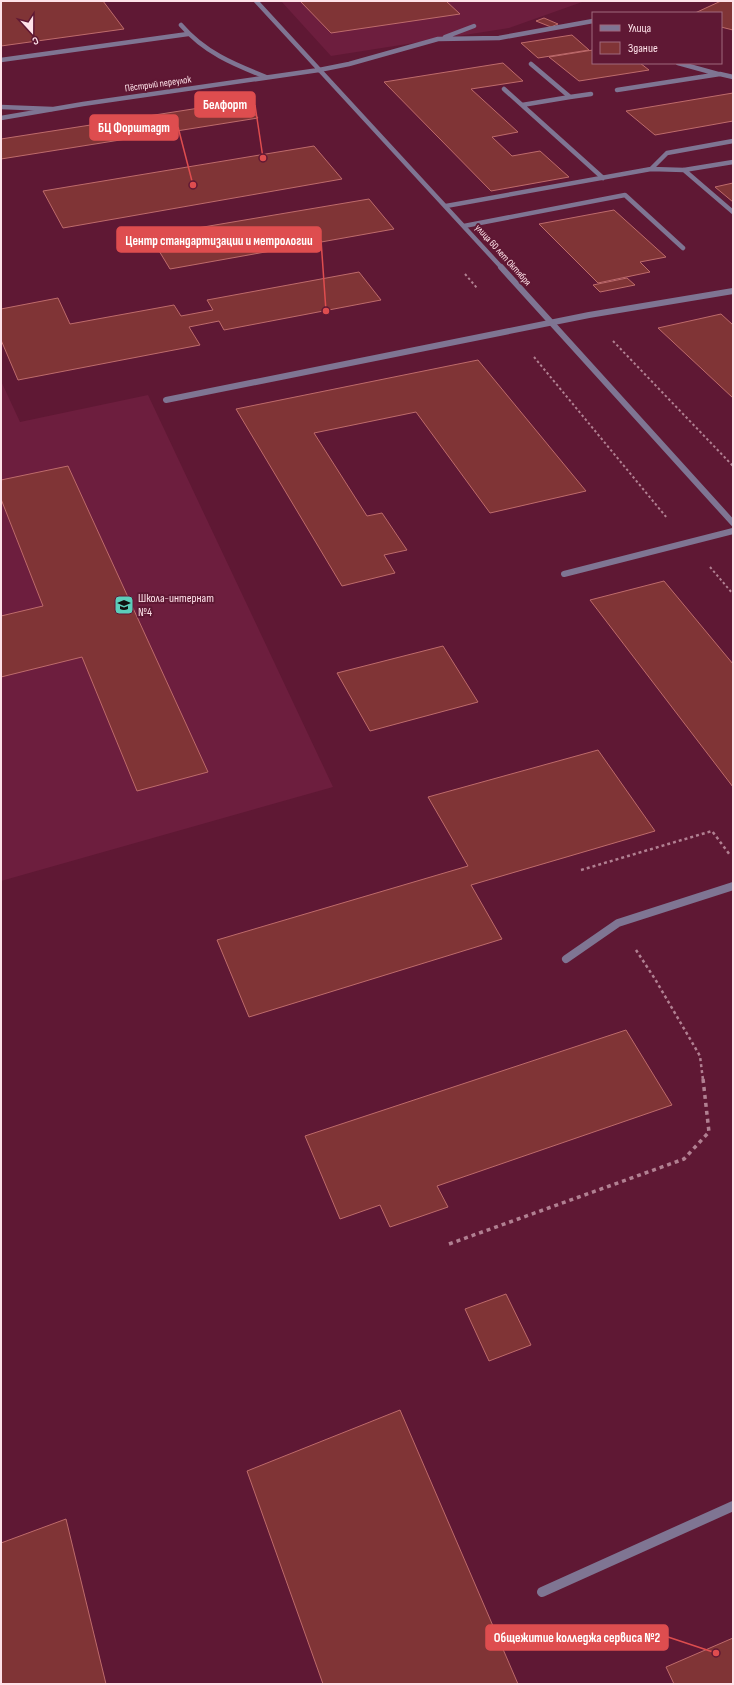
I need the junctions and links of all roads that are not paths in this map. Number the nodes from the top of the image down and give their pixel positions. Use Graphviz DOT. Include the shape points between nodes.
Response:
graph roads {
  1 [pos="256,1"];
  2 [pos="592,21"];
  3 [pos="181,25"];
  4 [pos="474,26"];
  5 [pos="188,34"];
  6 [pos="438,39"];
  7 [pos="1,60"];
  8 [pos="531,64"];
  9 [pos="682,64"];
  10 [pos="319,70"];
  11 [pos="720,74"];
  12 [pos="266,77"];
  13 [pos="733,77"];
  14 [pos="504,90"];
  15 [pos="617,90"];
  16 [pos="591,94"];
  17 [pos="570,97"];
  18 [pos="522,106"];
  19 [pos="1,107"];
  20 [pos="53,109"];
  21 [pos="1,118"];
  22 [pos="733,141"];
  23 [pos="733,162"];
  24 [pos="651,169"];
  25 [pos="684,170"];
  26 [pos="603,178"];
  27 [pos="446,206"];
  28 [pos="733,212"];
  29 [pos="464,226"];
  30 [pos="683,248"];
  31 [pos="733,291"];
  32 [pos="553,323"];
  33 [pos="166,400"];
  34 [pos="733,523"];
  35 [pos="733,531"];
  36 [pos="564,574"];
  37 [pos="733,886"];
  38 [pos="566,959"];
  39 [pos="733,1506"];
  40 [pos="542,1592"];
  1 -- 10 [label="street, улица 60 лет Октября"];
  2 -- 6 [label="street" via="499,38"];
  3 -- 5 [label="street"];
  4 -- 6 [label="street"];
  5 -- 7 [label="street"];
  5 -- 12 [label="street" via="202,48 234,65"];
  6 -- 10 [label="street, Пёстрый переулок"];
  8 -- 17 [label="street"];
  9 -- 11 [label="street"];
  10 -- 12 [label="street, Пёстрый переулок"];
  10 -- 27 [label="street, улица 60 лет Октября"];
  11 -- 13 [label="street"];
  11 -- 15 [label="street"];
  12 -- 20 [label="street, Пёстрый переулок"];
  14 -- 18 [label="street"];
  16 -- 17 [label="street"];
  17 -- 18 [label="street"];
  18 -- 26 [label="street"];
  19 -- 20 [label="street"];
  20 -- 21 [label="street, Пёстрый переулок"];
  22 -- 24 [label="street" via="667,153"];
  23 -- 25 [label="street"];
  24 -- 25 [label="street"];
  24 -- 26 [label="street"];
  25 -- 28 [label="street"];
  26 -- 27 [label="street"];
  27 -- 29 [label="street, улица 60 лет Октября"];
  29 -- 30 [label="street" via="626,196"];
  29 -- 32 [label="street, улица 60 лет Октября"];
  31 -- 32 [label="street"];
  32 -- 33 [label="street"];
  32 -- 34 [label="street, улица 60 лет Октября"];
  35 -- 36 [label="street"];
  37 -- 38 [label="street" via="618,923"];
  39 -- 40 [label="street"];
}
